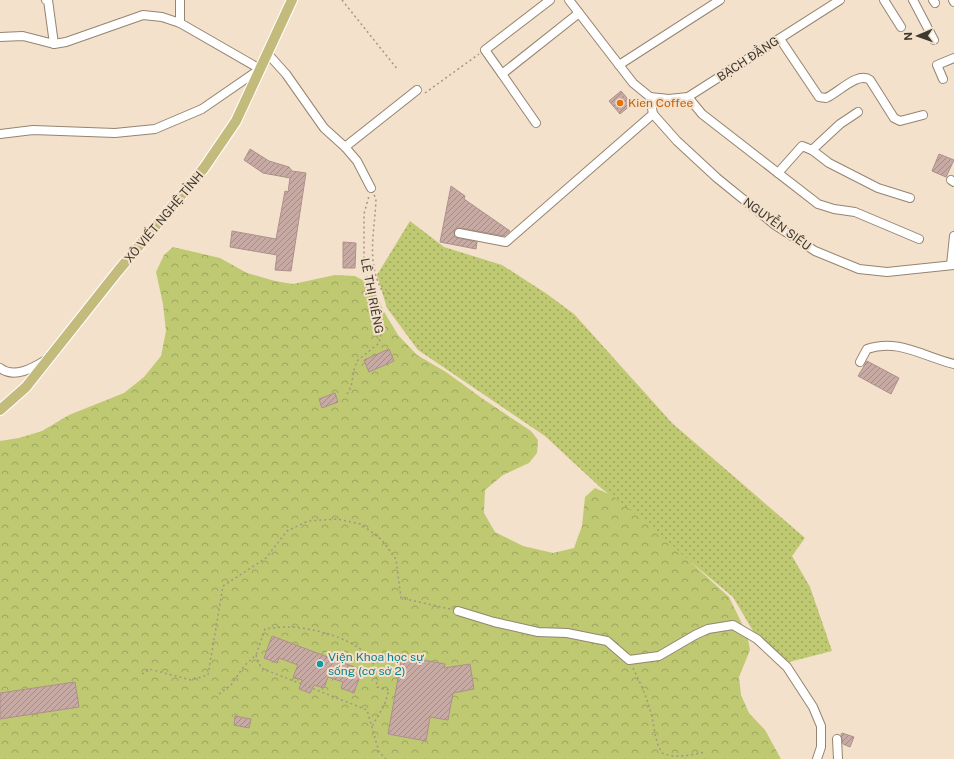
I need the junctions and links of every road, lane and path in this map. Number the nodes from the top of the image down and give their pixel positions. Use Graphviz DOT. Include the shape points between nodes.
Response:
graph roads {
  1 [pos="46,0"];
  2 [pos="180,0"];
  3 [pos="292,0"];
  4 [pos="342,0"];
  5 [pos="550,0"];
  6 [pos="569,0"];
  7 [pos="720,0"];
  8 [pos="840,0"];
  9 [pos="884,0"];
  10 [pos="913,0"];
  11 [pos="579,13"];
  12 [pos="180,23"];
  13 [pos="901,27"];
  14 [pos="0,37"];
  15 [pos="780,38"];
  16 [pos="934,40"];
  17 [pos="54,44"];
  18 [pos="485,50"];
  19 [pos="268,54"];
  20 [pos="954,58"];
  21 [pos="620,65"];
  22 [pos="260,69"];
  23 [pos="398,70"];
  24 [pos="502,74"];
  25 [pos="943,78"];
  26 [pos="417,90"];
  27 [pos="650,97"];
  28 [pos="688,97"];
  29 [pos="858,112"];
  30 [pos="653,114"];
  31 [pos="923,115"];
  32 [pos="536,123"];
  33 [pos="0,134"];
  34 [pos="345,147"];
  35 [pos="812,150"];
  36 [pos="778,173"];
  37 [pos="371,188"];
  38 [pos="910,198"];
  39 [pos="459,233"];
  40 [pos="954,236"];
  41 [pos="918,239"];
  42 [pos="372,260"];
  43 [pos="364,263"];
  44 [pos="953,265"];
  45 [pos="388,293"];
  46 [pos="47,360"];
  47 [pos="860,362"];
  48 [pos="954,364"];
  49 [pos="0,368"];
  50 [pos="347,394"];
  51 [pos="0,410"];
  52 [pos="458,611"];
  53 [pos="256,655"];
  54 [pos="629,660"];
  55 [pos="142,674"];
  56 [pos="219,694"];
  57 [pos="372,726"];
  58 [pos="837,739"];
  59 [pos="706,752"];
  60 [pos="386,759"];
  61 [pos="817,759"];
  62 [pos="838,759"];
  1 -- 17 [label="street"];
  2 -- 12 [label="street"];
  3 -- 19 [label="main road, XÔ VIẾT NGHỆ TỈNH"];
  4 -- 23 [label="path"];
  5 -- 18 [label="street"];
  6 -- 11 [label="street"];
  7 -- 21 [label="street"];
  8 -- 15 [label="street, BẠCH ĐẰNG"];
  9 -- 13 [label="street"];
  10 -- 16 [label="street"];
  11 -- 21 [label="street"];
  11 -- 24 [label="street"];
  12 -- 17 [label="street" via="162,17 143,15"];
  12 -- 22 [label="street"];
  14 -- 17 [label="street" via="23,36"];
  15 -- 28 [label="street, BẠCH ĐẰNG"];
  15 -- 31 [label="street" via="819,97 826,98 858,78 866,77 897,120"];
  18 -- 24 [label="street"];
  18 -- 26 [label="path" via="420,96"];
  19 -- 22 [label="main road, XÔ VIẾT NGHỆ TỈNH"];
  19 -- 34 [label="street" via="305,99 324,128"];
  20 -- 25 [label="street" via="937,65"];
  21 -- 27 [label="street" via="633,83"];
  22 -- 33 [label="street" via="202,109 154,129 115,133 33,130"];
  22 -- 46 [label="main road, XÔ VIẾT NGHỆ TỈNH" via="236,121 204,168"];
  24 -- 32 [label="street"];
  26 -- 34 [label="street"];
  27 -- 28 [label="street, BẠCH ĐẰNG"];
  27 -- 30 [label="street"];
  28 -- 36 [label="street" via="702,114"];
  29 -- 35 [label="street" via="840,124"];
  30 -- 39 [label="street" via="506,242"];
  30 -- 44 [label="street, NGUYỄN SIÊU" via="676,141 717,178 775,225 815,251 859,269 873,271 888,272"];
  34 -- 37 [label="street" via="357,160"];
  35 -- 36 [label="street" via="802,146"];
  35 -- 38 [label="street" via="829,163 878,188"];
  36 -- 41 [label="street" via="818,204 855,212"];
  37 -- 42 [label="path" via="376,198"];
  37 -- 43 [label="path, LÊ THỊ RIÊNG" via="364,214"];
  40 -- 44 [label="street"];
  42 -- 43 [label="path"];
  42 -- 45 [label="path" via="378,283 384,294"];
  43 -- 50 [label="path, LÊ THỊ RIÊNG" via="381,335 379,343 358,361 352,387"];
  46 -- 49 [label="street" via="22,372 14,373"];
  46 -- 51 [label="main road, XÔ VIẾT NGHỆ TỈNH" via="26,387"];
  47 -- 48 [label="street" via="867,348 895,345"];
  52 -- 54 [label="street" via="538,632 567,633 606,640"];
  52 -- 55 [label="path" via="401,598 396,559 381,539 361,524 337,519 308,521 287,530 266,558 223,586 208,675 191,680 149,669"];
  53 -- 56 [label="path" via="244,666 232,685"];
  53 -- 57 [label="path" via="261,668 367,710"];
  53 -- 57 [label="path" via="265,629 287,627 310,630 350,642 366,653 374,666 377,687 389,690 384,706"];
  54 -- 59 [label="path" via="643,688 652,717 656,743 662,753 686,756"];
  54 -- 61 [label="street" via="659,656 708,629 733,625 757,640 787,667 813,707 821,726 822,747"];
  57 -- 60 [label="path" via="379,752"];
  58 -- 62 [label="street"];
}
